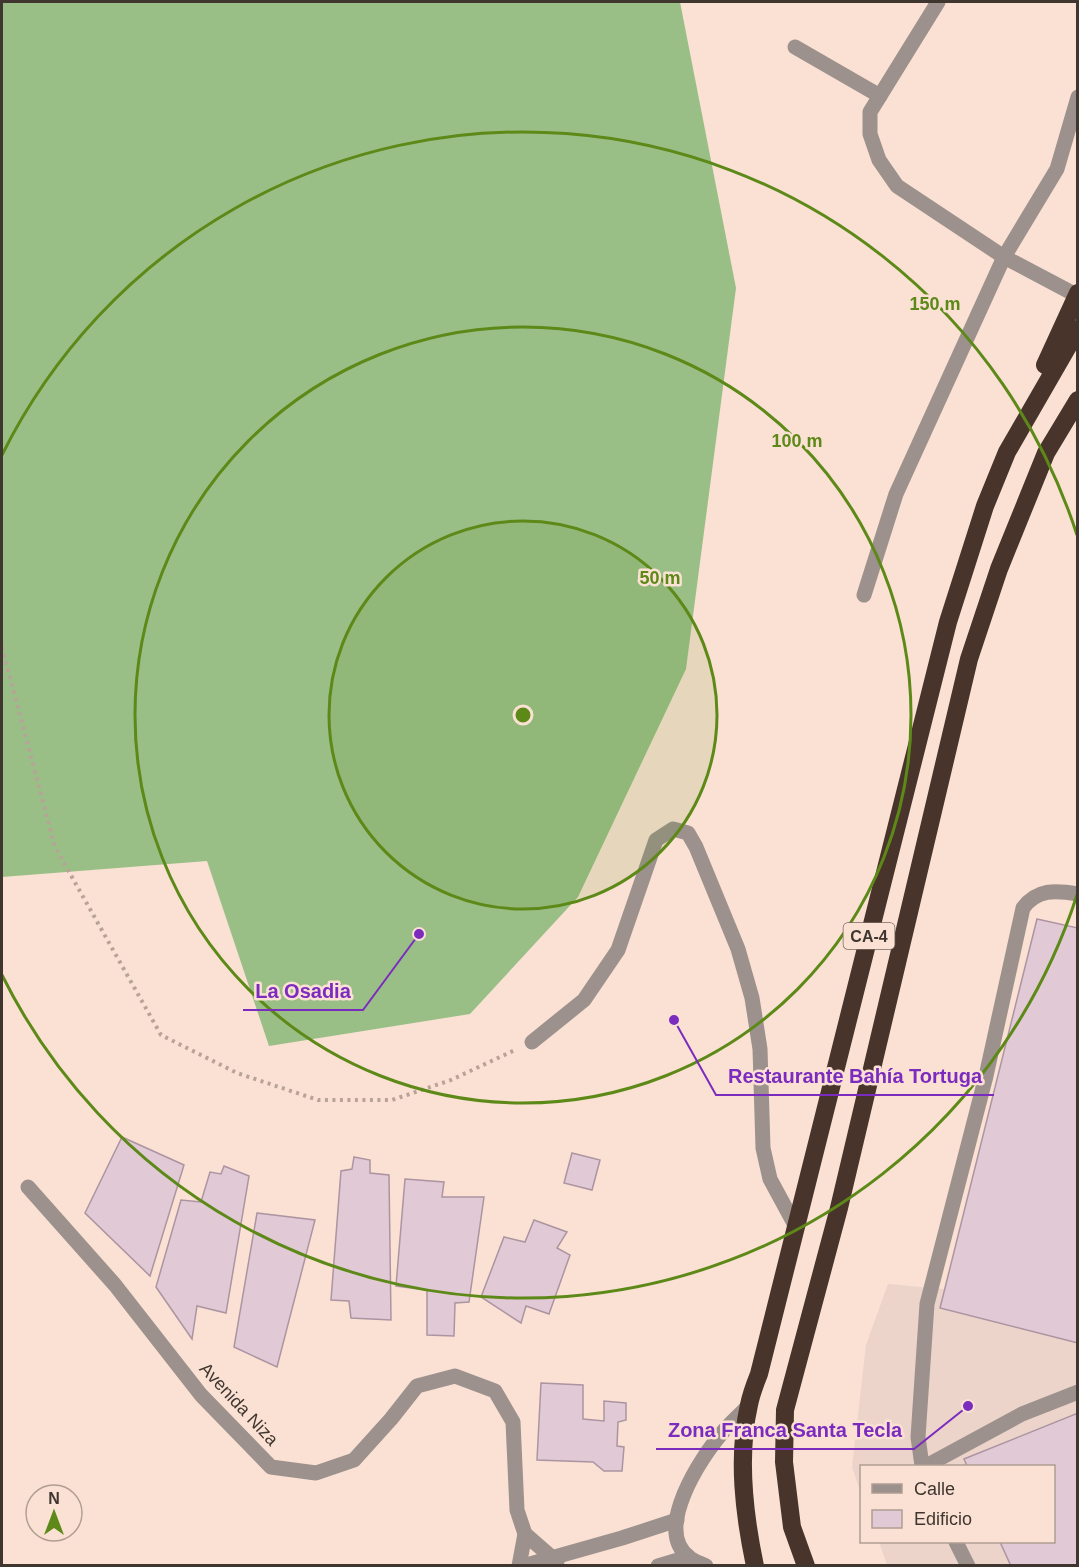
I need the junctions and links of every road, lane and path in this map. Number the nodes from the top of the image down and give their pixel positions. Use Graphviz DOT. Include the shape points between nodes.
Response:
graph roads {
  1 [pos="938,2"];
  2 [pos="795,47"];
  3 [pos="880,96"];
  4 [pos="1077,97"];
  5 [pos="1004,257"];
  6 [pos="1077,294"];
  7 [pos="1077,329"];
  8 [pos="1077,400"];
  9 [pos="1007,452"];
  10 [pos="864,595"];
  11 [pos="2,647"];
  12 [pos="1077,894"];
  13 [pos="532,1042"];
  14 [pos="28,1187"];
  15 [pos="796,1227"];
  16 [pos="1077,1392"];
  17 [pos="748,1406"];
  18 [pos="924,1465"];
  19 [pos="928,1465"];
  20 [pos="677,1520"];
  21 [pos="525,1534"];
  22 [pos="956,1543"];
  23 [pos="688,1557"];
  24 [pos="556,1561"];
  25 [pos="521,1566"];
  26 [pos="658,1566"];
  27 [pos="706,1566"];
  28 [pos="755,1566"];
  29 [pos="806,1566"];
  30 [pos="968,1566"];
  1 -- 3 [label="street"];
  2 -- 3 [label="street"];
  3 -- 5 [label="street" via="870,112 870,134 879,160 897,186"];
  4 -- 5 [label="street" via="1057,169"];
  5 -- 6 [label="street"];
  5 -- 10 [label="street" via="896,494"];
  6 -- 9 [label="highway"];
  7 -- 9 [label="highway, CA-4"];
  8 -- 29 [label="highway, CA-4" via="1046,453 999,569 969,659 839,1208 785,1410 784,1462 792,1527"];
  9 -- 15 [label="highway, CA-4" via="985,506 948,622"];
  11 -- 13 [label="path" via="55,847 161,1035 237,1073 318,1100 392,1100 451,1080"];
  12 -- 18 [label="street" via="1040,893 1023,908 986,1076 927,1304 918,1437"];
  13 -- 15 [label="street" via="584,1000 618,950 657,840 673,829 688,832 738,949 752,998 760,1049 763,1148 770,1179"];
  14 -- 21 [label="street, Avenida Niza" via="115,1285 201,1395 271,1467 316,1473 354,1460 417,1386 455,1376 495,1390 513,1422 518,1510"];
  15 -- 17 [label="highway, CA-4"];
  16 -- 19 [label="street" via="1022,1414"];
  17 -- 20 [label="street" via="705,1455 686,1486"];
  17 -- 28 [label="highway, CA-4" via="743,1489"];
  20 -- 23 [label="street" via="677,1540"];
  20 -- 24 [label="street"];
  21 -- 24 [label="street"];
  21 -- 25 [label="street, Avenida Niza"];
  22 -- 30 [label="street"];
  23 -- 26 [label="street"];
  23 -- 27 [label="street"];
  24 -- 25 [label="street"];
}
